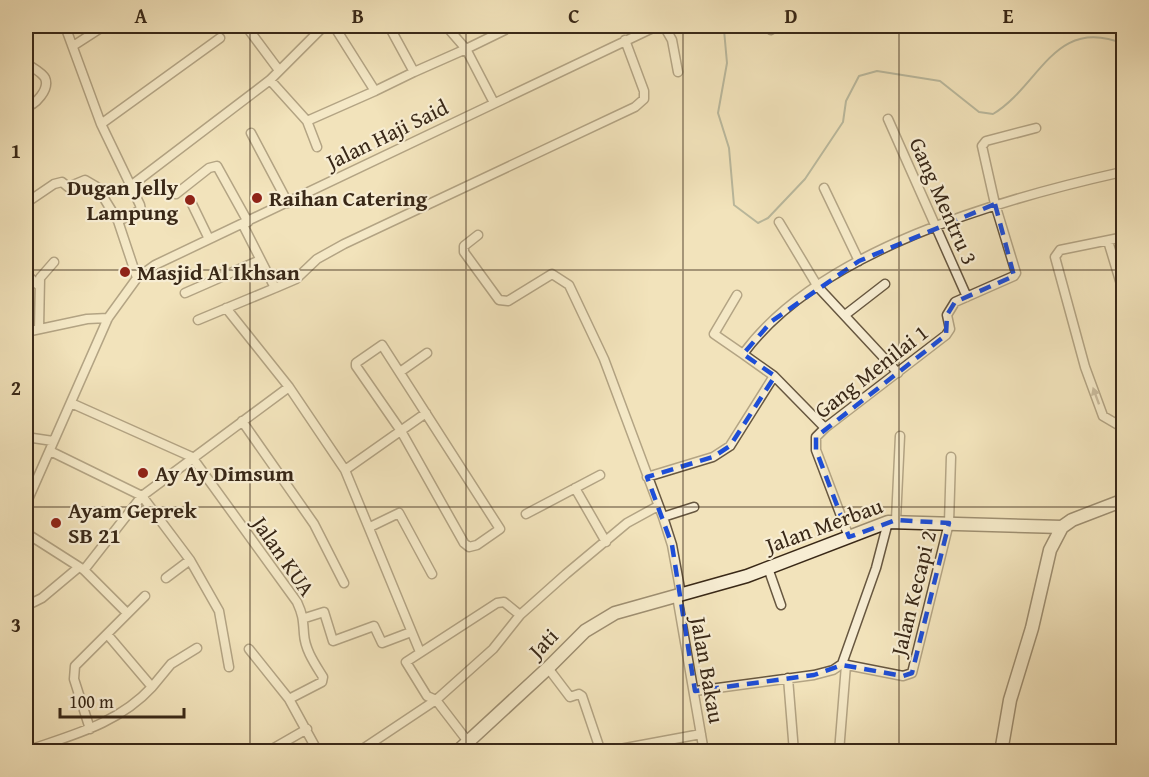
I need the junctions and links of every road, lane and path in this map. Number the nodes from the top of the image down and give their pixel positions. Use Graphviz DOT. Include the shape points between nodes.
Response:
graph roads {
  1 [pos="65,26"];
  2 [pos="104,26"];
  3 [pos="246,26"];
  4 [pos="334,26"];
  5 [pos="390,26"];
  6 [pos="446,26"];
  7 [pos="657,26"];
  8 [pos="664,26"];
  9 [pos="317,27"];
  10 [pos="505,30"];
  11 [pos="220,39"];
  12 [pos="626,40"];
  13 [pos="73,46"];
  14 [pos="466,49"];
  15 [pos="26,63"];
  16 [pos="278,69"];
  17 [pos="414,72"];
  18 [pos="678,72"];
  19 [pos="270,80"];
  20 [pos="375,91"];
  21 [pos="493,101"];
  22 [pos="26,106"];
  23 [pos="888,119"];
  24 [pos="307,121"];
  25 [pos="101,124"];
  26 [pos="1036,128"];
  27 [pos="251,133"];
  28 [pos="317,147"];
  29 [pos="1122,172"];
  30 [pos="132,185"];
  31 [pos="824,188"];
  32 [pos="176,194"];
  33 [pos="288,202"];
  34 [pos="26,203"];
  35 [pos="192,204"];
  36 [pos="996,204"];
  37 [pos="118,221"];
  38 [pos="778,222"];
  39 [pos="246,224"];
  40 [pos="934,227"];
  41 [pos="478,235"];
  42 [pos="1124,237"];
  43 [pos="209,239"];
  44 [pos="1108,241"];
  45 [pos="260,260"];
  46 [pos="859,261"];
  47 [pos="54,262"];
  48 [pos="26,274"];
  49 [pos="137,278"];
  50 [pos="885,284"];
  51 [pos="38,285"];
  52 [pos="818,287"];
  53 [pos="275,288"];
  54 [pos="185,293"];
  55 [pos="1124,294"];
  56 [pos="737,295"];
  57 [pos="967,297"];
  58 [pos="226,308"];
  59 [pos="845,315"];
  60 [pos="108,318"];
  61 [pos="198,320"];
  62 [pos="39,329"];
  63 [pos="26,332"];
  64 [pos="427,353"];
  65 [pos="743,354"];
  66 [pos="400,372"];
  67 [pos="898,373"];
  68 [pos="774,376"];
  69 [pos="289,387"];
  70 [pos="71,403"];
  71 [pos="1124,409"];
  72 [pos="426,413"];
  73 [pos="242,421"];
  74 [pos="825,428"];
  75 [pos="1122,430"];
  76 [pos="400,431"];
  77 [pos="900,436"];
  78 [pos="26,437"];
  79 [pos="53,441"];
  80 [pos="50,451"];
  81 [pos="951,457"];
  82 [pos="192,458"];
  83 [pos="345,470"];
  84 [pos="600,475"];
  85 [pos="647,477"];
  86 [pos="575,488"];
  87 [pos="142,496"];
  88 [pos="1124,500"];
  89 [pos="26,504"];
  90 [pos="658,506"];
  91 [pos="694,507"];
  92 [pos="526,514"];
  93 [pos="663,517"];
  94 [pos="892,521"];
  95 [pos="949,523"];
  96 [pos="370,527"];
  97 [pos="1062,527"];
  98 [pos="26,533"];
  99 [pos="849,537"];
  100 [pos="606,542"];
  101 [pos="190,561"];
  102 [pos="768,568"];
  103 [pos="82,569"];
  104 [pos="432,574"];
  105 [pos="166,579"];
  106 [pos="344,584"];
  107 [pos="679,595"];
  108 [pos="144,596"];
  109 [pos="781,605"];
  110 [pos="26,606"];
  111 [pos="126,612"];
  112 [pos="520,615"];
  113 [pos="305,618"];
  114 [pos="411,632"];
  115 [pos="107,634"];
  116 [pos="197,648"];
  117 [pos="249,649"];
  118 [pos="420,652"];
  119 [pos="844,665"];
  120 [pos="230,667"];
  121 [pos="548,668"];
  122 [pos="788,678"];
  123 [pos="152,687"];
  124 [pos="695,691"];
  125 [pos="289,699"];
  126 [pos="436,700"];
  127 [pos="90,729"];
  128 [pos="307,729"];
  129 [pos="701,734"];
  130 [pos="469,743"];
  131 [pos="26,752"];
  132 [pos="267,752"];
  133 [pos="318,752"];
  134 [pos="358,752"];
  135 [pos="457,752"];
  136 [pos="602,752"];
  137 [pos="704,752"];
  138 [pos="794,752"];
  139 [pos="839,752"];
  140 [pos="1001,752"];
  1 -- 13 [label="street"];
  2 -- 13 [label="street"];
  3 -- 16 [label="street"];
  4 -- 20 [label="street"];
  5 -- 17 [label="street"];
  6 -- 14 [label="street"];
  7 -- 12 [label="street, Jalan Haji Said"];
  8 -- 18 [label="street" via="672,40"];
  9 -- 16 [label="street"];
  10 -- 14 [label="street"];
  11 -- 25 [label="street"];
  12 -- 21 [label="street, Jalan Haji Said"];
  12 -- 53 [label="street" via="644,92 644,99 636,107 344,244 316,259 296,279"];
  13 -- 25 [label="street"];
  14 -- 17 [label="street"];
  14 -- 21 [label="street"];
  15 -- 22 [label="street" via="44,75 46,81 44,92"];
  16 -- 19 [label="street"];
  17 -- 20 [label="street"];
  19 -- 24 [label="street"];
  19 -- 30 [label="street"];
  20 -- 24 [label="street"];
  21 -- 33 [label="street, Jalan Haji Said"];
  23 -- 40 [label="street, Gang Mentru 3"];
  24 -- 28 [label="street"];
  25 -- 30 [label="street"];
  26 -- 36 [label="street, Gang Mentru 3" via="983,144"];
  27 -- 33 [label="street"];
  29 -- 36 [label="street"];
  30 -- 37 [label="street" via="141,210"];
  31 -- 46 [label="street"];
  32 -- 39 [label="street" via="217,166"];
  33 -- 39 [label="street, Jalan Haji Said"];
  34 -- 37 [label="street" via="54,184 62,182 68,187 89,181"];
  35 -- 43 [label="street"];
  36 -- 40 [label="street"];
  36 -- 57 [label="street, Gang Menilai 1" via="1014,276"];
  37 -- 49 [label="street"];
  38 -- 52 [label="street"];
  39 -- 43 [label="street, Jalan Haji Said"];
  39 -- 45 [label="street"];
  40 -- 46 [label="street"];
  40 -- 57 [label="street, Gang Mentru 3"];
  41 -- 85 [label="street, Jalan Bakau" via="464,246 464,252 502,302 548,275 558,276 569,285 604,359"];
  42 -- 44 [label="street"];
  43 -- 49 [label="street, Jalan Haji Said" via="162,260"];
  44 -- 55 [label="street"];
  75 -- 44 [label="street, one-way" via="1103,416 1085,367 1055,257 1060,250"];
  45 -- 53 [label="street"];
  45 -- 54 [label="street"];
  46 -- 52 [label="street"];
  47 -- 51 [label="street" via="43,272"];
  48 -- 51 [label="street"];
  49 -- 60 [label="street, Jalan Haji Said"];
  50 -- 59 [label="street"];
  51 -- 62 [label="street"];
  52 -- 59 [label="street"];
  52 -- 65 [label="street" via="767,325"];
  53 -- 58 [label="street"];
  56 -- 65 [label="street" via="714,333"];
  57 -- 67 [label="street, Gang Menilai 1" via="949,309 950,329 946,335"];
  58 -- 61 [label="street"];
  58 -- 69 [label="street"];
  59 -- 67 [label="street"];
  60 -- 62 [label="street"];
  60 -- 70 [label="street, Jalan Haji Said"];
  62 -- 63 [label="street"];
  64 -- 66 [label="street"];
  65 -- 68 [label="street"];
  66 -- 72 [label="street"];
  66 -- 76 [label="street" via="384,347 378,346 356,363"];
  67 -- 74 [label="street, Gang Menilai 1"];
  68 -- 74 [label="street"];
  68 -- 85 [label="street" via="730,446 713,457"];
  69 -- 73 [label="street"];
  69 -- 83 [label="street"];
  70 -- 79 [label="street, Jalan Haji Said"];
  70 -- 82 [label="street"];
  71 -- 75 [label="street"];
  72 -- 76 [label="street"];
  72 -- 76 [label="street" via="500,529 477,545 469,547 464,543"];
  73 -- 82 [label="street"];
  73 -- 106 [label="street" via="314,524"];
  74 -- 99 [label="street, Gang Menilai 1" via="816,437 816,450"];
  76 -- 83 [label="street"];
  77 -- 94 [label="street"];
  78 -- 79 [label="street"];
  79 -- 80 [label="street, Jalan Haji Said"];
  80 -- 87 [label="street"];
  80 -- 89 [label="street, Jalan Haji Said"];
  81 -- 95 [label="street"];
  82 -- 87 [label="street"];
  82 -- 113 [label="street, Jalan KUA"];
  83 -- 96 [label="street"];
  84 -- 86 [label="street"];
  85 -- 90 [label="street, Jalan Bakau"];
  86 -- 92 [label="street"];
  86 -- 100 [label="street"];
  87 -- 101 [label="street"];
  87 -- 103 [label="street"];
  88 -- 97 [label="street"];
  90 -- 93 [label="street, Jalan Bakau"];
  90 -- 100 [label="street" via="638,515"];
  91 -- 93 [label="street"];
  93 -- 107 [label="street, Jalan Bakau" via="672,545"];
  94 -- 95 [label="street, Jalan Merbau"];
  94 -- 99 [label="street, Jalan Merbau"];
  94 -- 119 [label="street"];
  95 -- 97 [label="street, Jalan Merbau"];
  95 -- 119 [label="street, Jalan Kecapi 2" via="912,673 903,676"];
  96 -- 104 [label="street" via="399,513"];
  96 -- 114 [label="street"];
  97 -- 140 [label="street" via="1046,564 1010,700"];
  98 -- 103 [label="street"];
  99 -- 102 [label="street, Jalan Merbau"];
  100 -- 112 [label="street"];
  101 -- 105 [label="street"];
  101 -- 120 [label="street" via="219,611"];
  102 -- 107 [label="street, Jalan Merbau"];
  102 -- 109 [label="street"];
  103 -- 110 [label="street"];
  103 -- 111 [label="street"];
  107 -- 121 [label="street, Jati" via="605,618 585,631"];
  107 -- 124 [label="street, Jalan Bakau"];
  108 -- 111 [label="street"];
  111 -- 115 [label="street"];
  112 -- 118 [label="street" via="500,602"];
  112 -- 126 [label="street" via="493,649"];
  113 -- 114 [label="street" via="324,612 333,641 374,626 379,641"];
  113 -- 125 [label="street, Jalan KUA" via="306,643 323,677 322,682"];
  114 -- 118 [label="street"];
  115 -- 123 [label="street"];
  115 -- 127 [label="street" via="73,672"];
  116 -- 123 [label="street" via="171,664"];
  117 -- 125 [label="street"];
  118 -- 126 [label="street" via="406,664 427,696"];
  119 -- 122 [label="street"];
  119 -- 139 [label="street"];
  121 -- 130 [label="street, Jati"];
  121 -- 136 [label="street" via="570,697 582,696"];
  122 -- 124 [label="street"];
  122 -- 138 [label="street"];
  123 -- 127 [label="street" via="123,714"];
  124 -- 129 [label="street, Jalan Bakau"];
  125 -- 128 [label="street"];
  126 -- 130 [label="street"];
  126 -- 134 [label="street"];
  127 -- 131 [label="street"];
  128 -- 132 [label="street"];
  128 -- 133 [label="street"];
  129 -- 136 [label="street"];
  129 -- 137 [label="street, Jalan Bakau"];
  130 -- 135 [label="street, Jati"];
}
